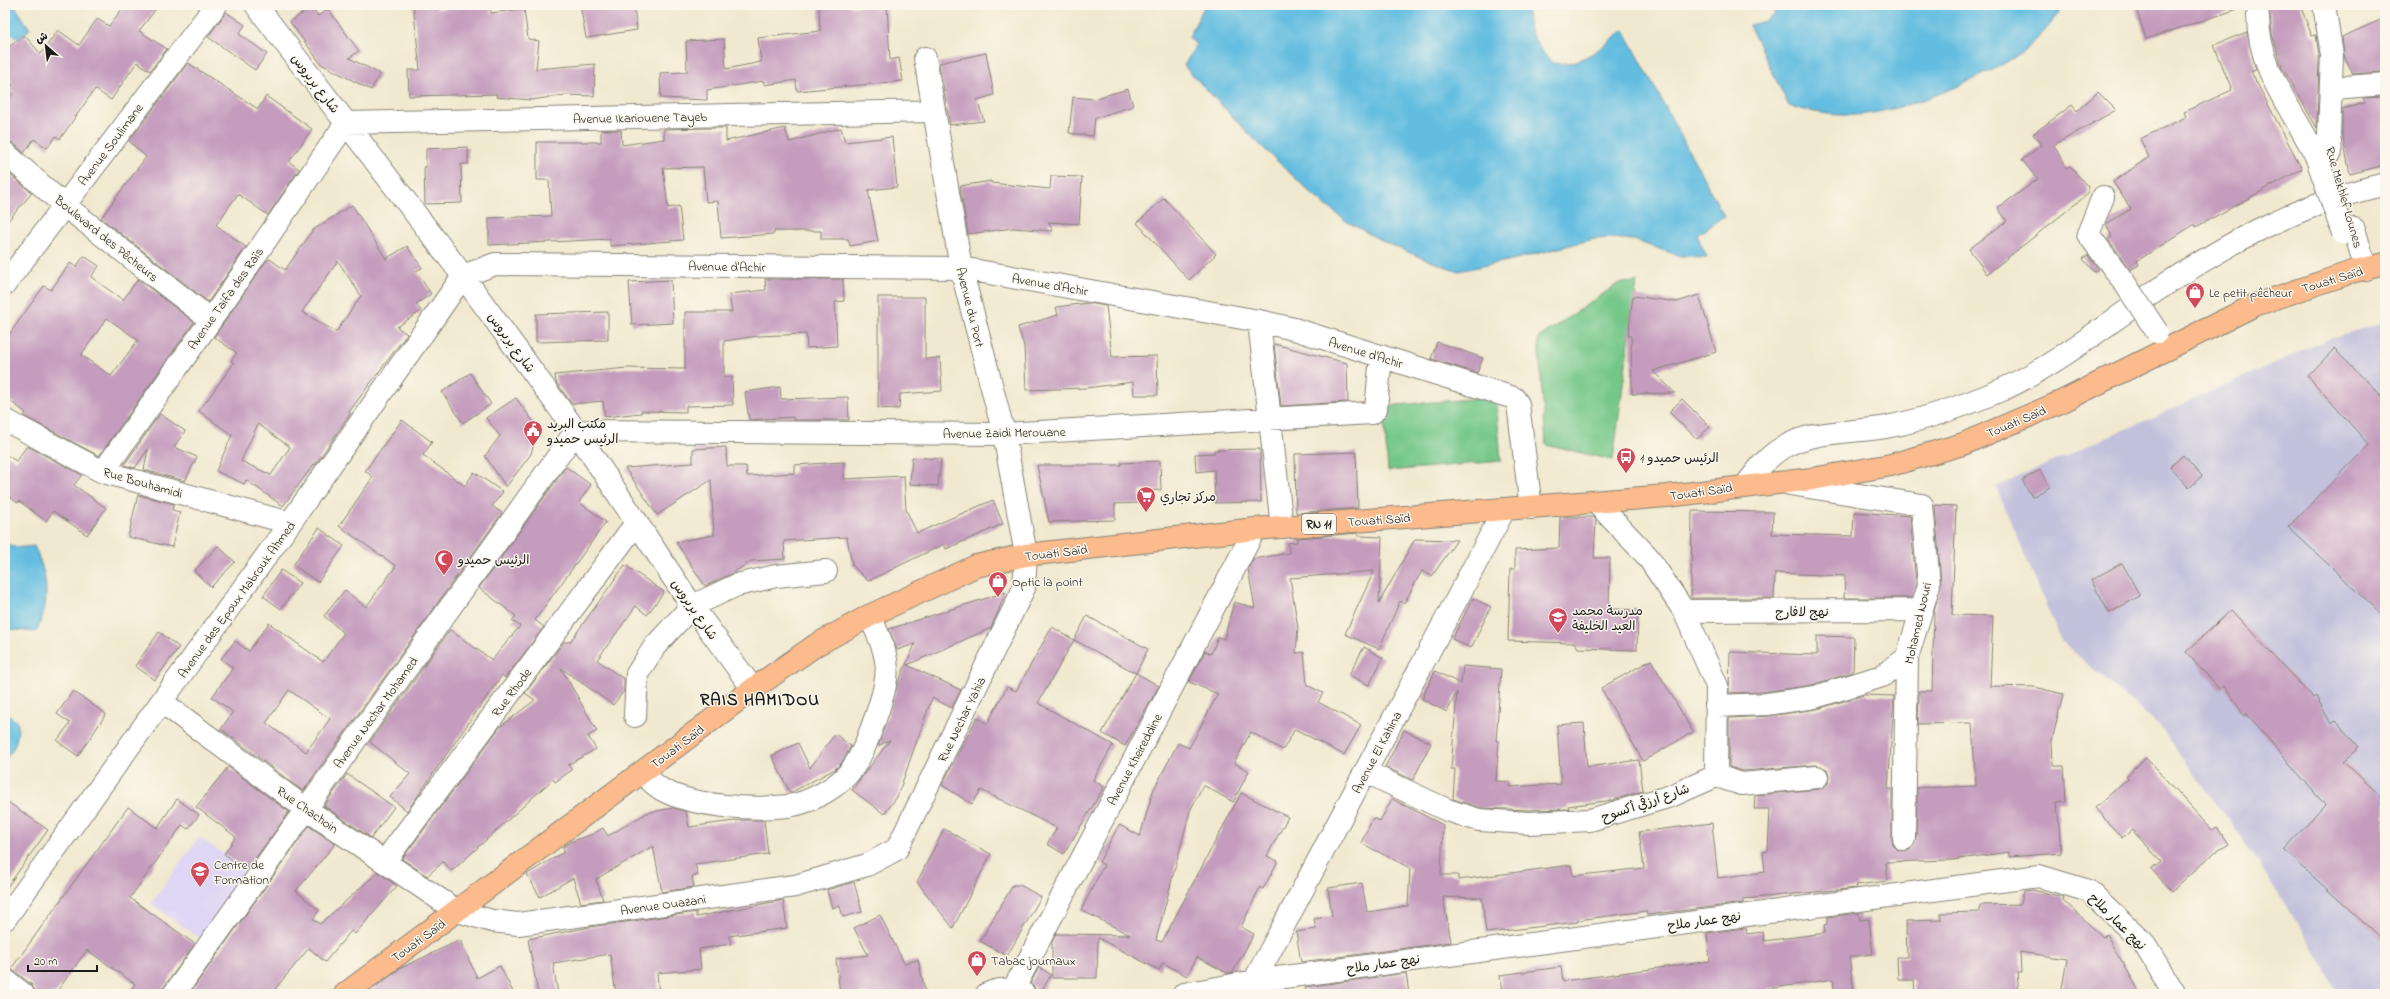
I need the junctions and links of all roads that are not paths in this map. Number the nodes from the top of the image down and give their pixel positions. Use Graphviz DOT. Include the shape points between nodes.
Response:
graph roads {
  1 [pos="216,5"];
  2 [pos="2324,5"];
  3 [pos="267,9"];
  4 [pos="2258,16"];
  5 [pos="925,58"];
  6 [pos="2385,84"];
  7 [pos="2332,88"];
  8 [pos="934,111"];
  9 [pos="346,122"];
  10 [pos="5,153"];
  11 [pos="2324,154"];
  12 [pos="2385,184"];
  13 [pos="2103,197"];
  14 [pos="64,205"];
  15 [pos="961,268"];
  16 [pos="2369,268"];
  17 [pos="463,276"];
  18 [pos="5,284"];
  19 [pos="210,320"];
  20 [pos="1259,321"];
  21 [pos="2161,340"];
  22 [pos="1381,356"];
  23 [pos="1270,419"];
  24 [pos="5,420"];
  25 [pos="576,431"];
  26 [pos="1004,434"];
  27 [pos="103,472"];
  28 [pos="1777,482"];
  29 [pos="1746,485"];
  30 [pos="1596,502"];
  31 [pos="1531,508"];
  32 [pos="1504,510"];
  33 [pos="637,522"];
  34 [pos="290,523"];
  35 [pos="1282,527"];
  36 [pos="1255,529"];
  37 [pos="1026,555"];
  38 [pos="826,572"];
  39 [pos="692,606"];
  40 [pos="1920,610"];
  41 [pos="1684,612"];
  42 [pos="869,616"];
  43 [pos="1907,658"];
  44 [pos="753,689"];
  45 [pos="162,702"];
  46 [pos="1716,706"];
  47 [pos="635,716"];
  48 [pos="1366,772"];
  49 [pos="642,773"];
  50 [pos="1716,776"];
  51 [pos="1817,777"];
  52 [pos="306,809"];
  53 [pos="1904,839"];
  54 [pos="385,861"];
  55 [pos="867,865"];
  56 [pos="458,911"];
  57 [pos="5,919"];
  58 [pos="5,980"];
  59 [pos="1251,987"];
  60 [pos="1018,992"];
  61 [pos="23,994"];
  62 [pos="174,994"];
  63 [pos="345,994"];
  64 [pos="987,994"];
  65 [pos="1184,994"];
  66 [pos="2175,994"];
  1 -- 14 [label="street, Avenue Soulimane"];
  2 -- 7 [label="street, Rue Mekhlef Lounes" via="2332,55"];
  3 -- 9 [label="street, شارع بربروس"];
  4 -- 11 [label="street" via="2258,29 2266,66 2282,98"];
  5 -- 8 [label="street, Avenue du Port"];
  6 -- 7 [label="street"];
  7 -- 11 [label="street, Rue Mekhlef Lounes" via="2329,135"];
  8 -- 9 [label="street, Avenue Ikariouene Tayeb"];
  8 -- 15 [label="street, Avenue du Port"];
  9 -- 17 [label="street, شارع بربروس"];
  9 -- 19 [label="street, Avenue Taifa des Raïs"];
  10 -- 14 [label="street, Boulevard des Pêcheurs"];
  11 -- 16 [label="street, bridge" via="2349,231"];
  12 -- 29 [label="street" via="2320,202 2250,233 2158,290 2065,354 2001,390 1946,412 1887,427 1798,440 1770,456"];
  13 -- 21 [label="street, bridge" via="2088,234 2124,282"];
  14 -- 18 [label="street, Avenue Soulimane"];
  14 -- 19 [label="street, Boulevard des Pêcheurs"];
  15 -- 17 [label="street, Avenue d'Achir" via="495,264"];
  15 -- 20 [label="street, Avenue d'Achir"];
  15 -- 26 [label="street, Avenue du Port"];
  16 -- 21 [label="main road, Touati Saïd / RN 11" via="2255,305"];
  17 -- 25 [label="street, شارع بربروس"];
  17 -- 34 [label="street, Avenue des Epoux Mabrouk Ahmed"];
  19 -- 27 [label="street, Avenue Taifa des Raïs"];
  20 -- 22 [label="street, Avenue d'Achir"];
  20 -- 23 [label="street"];
  21 -- 28 [label="main road, Touati Saïd / RN 11" via="2063,401 1963,444 1891,465 1812,479"];
  22 -- 23 [label="street, Avenue Zaidi Merouane" via="1375,411"];
  22 -- 31 [label="street, Avenue d'Achir" via="1514,398 1518,404"];
  23 -- 26 [label="street, Avenue Zaidi Merouane"];
  23 -- 35 [label="street"];
  24 -- 27 [label="street, Rue Bouhamidi"];
  25 -- 26 [label="street, Avenue Zaidi Merouane"];
  25 -- 33 [label="street, شارع بربروس"];
  25 -- 52 [label="street, Avenue Nechar Mohamed"];
  26 -- 37 [label="street, Avenue du Port"];
  27 -- 34 [label="street, Rue Bouhamidi"];
  28 -- 29 [label="main road, Touati Saïd / RN 11"];
  28 -- 40 [label="street, Mohamed Nouri" via="1922,505 1929,585"];
  29 -- 30 [label="main road, Touati Saïd / RN 11"];
  30 -- 31 [label="main road, Touati Saïd / RN 11"];
  30 -- 41 [label="street" via="1648,557"];
  31 -- 32 [label="main road, Touati Saïd / RN 11"];
  32 -- 35 [label="main road, Touati Saïd / RN 11"];
  32 -- 48 [label="street, Avenue El Kahina"];
  33 -- 39 [label="street, شارع بربروس"];
  33 -- 54 [label="street, Rue Rhode"];
  34 -- 45 [label="street, Avenue des Epoux Mabrouk Ahmed"];
  35 -- 36 [label="main road, Touati Saïd / RN 11"];
  36 -- 37 [label="main road, Touati Saïd / RN 11"];
  36 -- 60 [label="street, Avenue Kheireddine"];
  37 -- 42 [label="main road, Touati Saïd / RN 11" via="976,566"];
  37 -- 55 [label="street, Rue Nechar Yahia" via="1024,588 897,849"];
  38 -- 39 [label="street" via="776,576 737,585"];
  39 -- 44 [label="street, شارع بربروس"];
  39 -- 47 [label="street" via="655,646 637,674"];
  40 -- 41 [label="street, نهج لافارج"];
  40 -- 43 [label="street, Mohamed Nouri"];
  41 -- 46 [label="street" via="1716,686"];
  42 -- 44 [label="main road, Touati Saïd / RN 11" via="816,645"];
  42 -- 49 [label="street" via="883,644 888,680 864,748 847,776 819,796 789,806 732,807 704,804 661,789"];
  43 -- 46 [label="street" via="1882,676 1815,697 1767,704"];
  43 -- 53 [label="street, Mohamed Nouri"];
  44 -- 49 [label="main road, Touati Saïd / RN 11"];
  45 -- 52 [label="street, Rue Chachoin"];
  45 -- 57 [label="street, Avenue des Epoux Mabrouk Ahmed"];
  46 -- 50 [label="street"];
  48 -- 50 [label="street, شارع أرزقي أكسوح" via="1479,820 1529,823 1590,820 1671,796"];
  48 -- 59 [label="street, Avenue El Kahina"];
  49 -- 56 [label="main road, Touati Saïd / RN 11"];
  50 -- 51 [label="street" via="1742,784"];
  52 -- 54 [label="street, Rue Chachoin"];
  52 -- 62 [label="street, Avenue Nechar Mohamed"];
  54 -- 56 [label="street, Rue Chachoin"];
  55 -- 56 [label="street, Avenue Ouazani" via="795,886 518,924 492,921"];
  56 -- 63 [label="main road, Touati Saïd / RN 11"];
  58 -- 61 [label="street"];
  59 -- 65 [label="street, نهج عمار ملاح"];
  59 -- 66 [label="street, نهج عمار ملاح" via="2039,876 2089,891 2143,942"];
  60 -- 64 [label="street" via="1003,989"];
}
